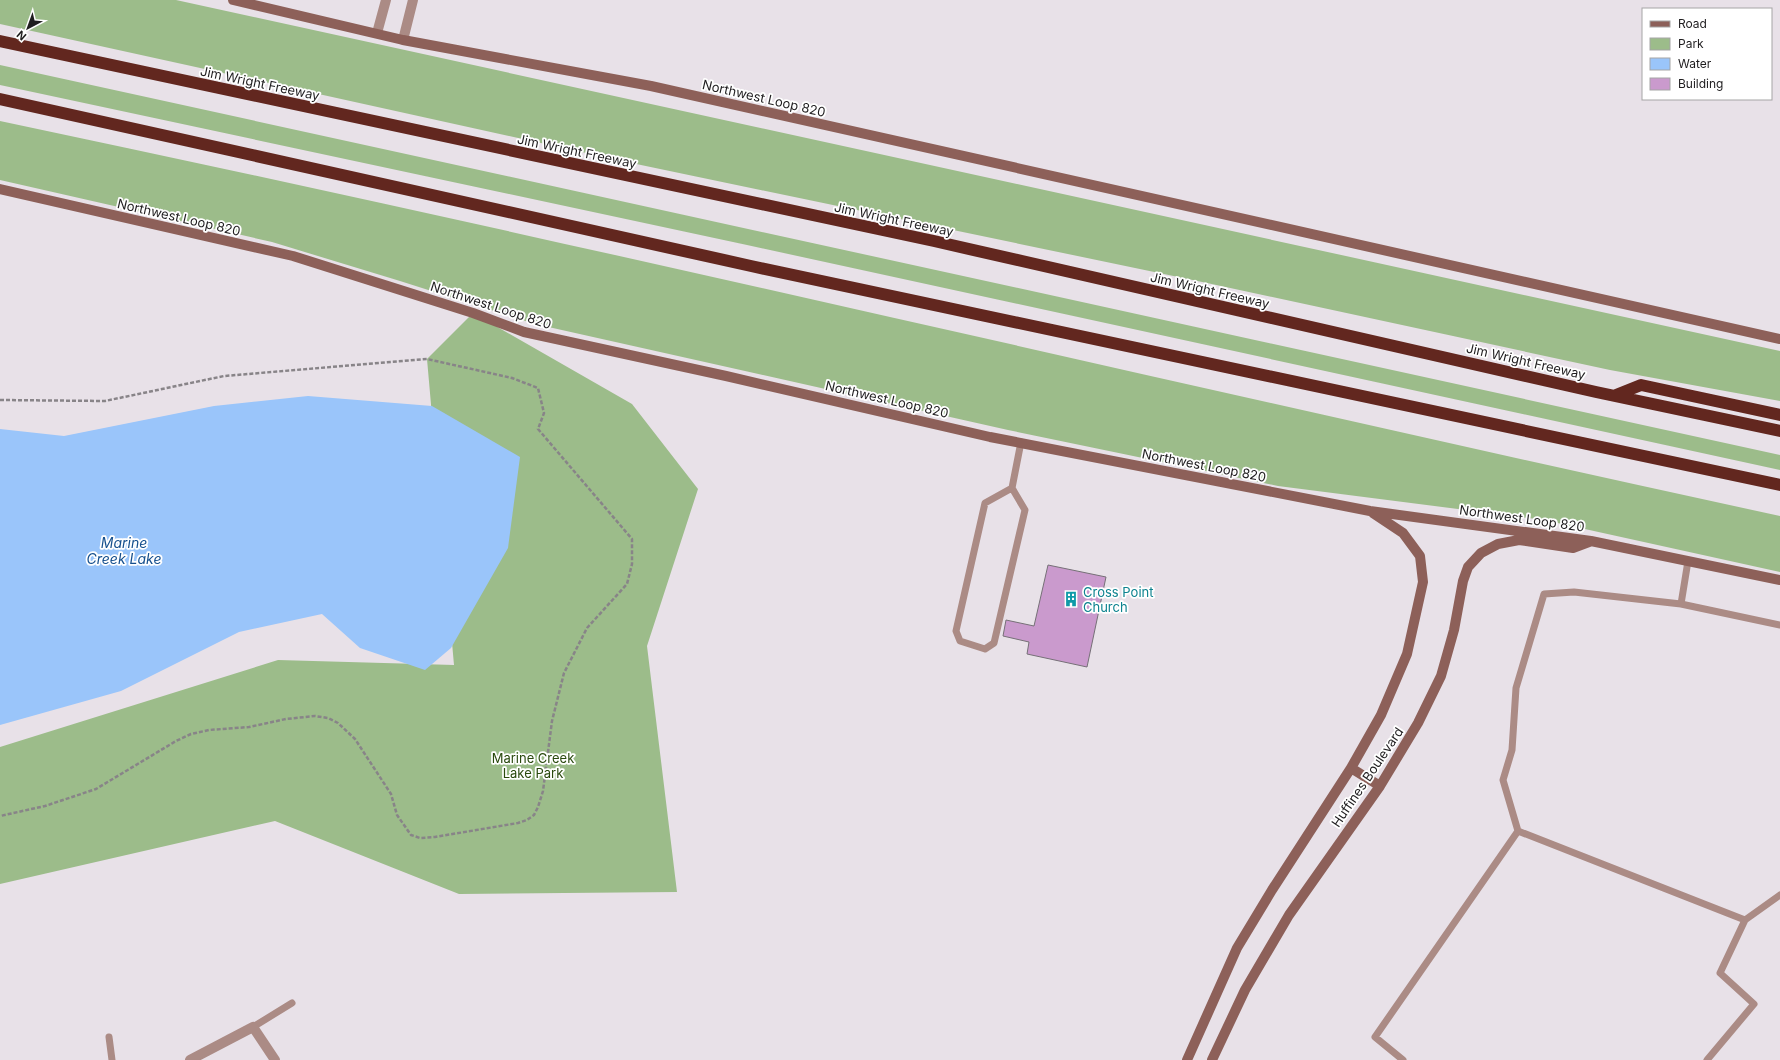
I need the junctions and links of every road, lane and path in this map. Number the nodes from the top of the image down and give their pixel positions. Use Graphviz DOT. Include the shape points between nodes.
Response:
graph roads {
  1 [pos="233,0"];
  2 [pos="386,0"];
  3 [pos="413,0"];
  4 [pos="376,33"];
  5 [pos="403,40"];
  6 [pos="0,42"];
  7 [pos="0,99"];
  8 [pos="0,189"];
  9 [pos="1780,339"];
  10 [pos="1616,395"];
  11 [pos="0,400"];
  12 [pos="1780,415"];
  13 [pos="1780,431"];
  14 [pos="1021,442"];
  15 [pos="1780,485"];
  16 [pos="1012,488"];
  17 [pos="1370,511"];
  18 [pos="1591,541"];
  19 [pos="1688,561"];
  20 [pos="1780,580"];
  21 [pos="1681,604"];
  22 [pos="1780,626"];
  23 [pos="1352,768"];
  24 [pos="1380,786"];
  25 [pos="0,816"];
  26 [pos="1518,831"];
  27 [pos="1780,895"];
  28 [pos="1745,920"];
  29 [pos="292,1003"];
  30 [pos="253,1027"];
  31 [pos="109,1037"];
  32 [pos="112,1060"];
  33 [pos="190,1060"];
  34 [pos="275,1060"];
  35 [pos="1187,1060"];
  36 [pos="1212,1060"];
  37 [pos="1403,1060"];
  38 [pos="1707,1060"];
  1 -- 4 [label="main road, Northwest Loop 820"];
  2 -- 4 [label="street"];
  3 -- 5 [label="street"];
  4 -- 5 [label="main road, Northwest Loop 820"];
  5 -- 9 [label="main road, Northwest Loop 820" via="651,86"];
  6 -- 10 [label="highway, Jim Wright Freeway" via="934,241"];
  7 -- 15 [label="highway" via="735,262"];
  8 -- 14 [label="main road, Northwest Loop 820" via="292,256 473,313 524,332"];
  10 -- 12 [label="highway" via="1641,385"];
  10 -- 13 [label="highway, Jim Wright Freeway"];
  11 -- 25 [label="path" via="105,401 224,376 427,359 512,378 538,388 544,413 538,430 632,539 630,576 621,592 587,628 564,673 552,721 543,791 534,815 527,820 435,837 420,838 411,834 397,815 392,794 355,739 338,723 315,716 191,734 96,789 45,806"];
  14 -- 16 [label="lane"];
  14 -- 17 [label="main road, Northwest Loop 820"];
  16 -- 16 [label="lane" via="1025,510 994,643 985,649 960,641 956,631 985,503"];
  17 -- 18 [label="main road, Northwest Loop 820"];
  17 -- 23 [label="main road, Huffines Boulevard" via="1403,533 1420,556 1423,582 1407,654 1381,715"];
  18 -- 19 [label="main road, Northwest Loop 820"];
  18 -- 24 [label="main road, Huffines Boulevard" via="1573,548 1520,540 1498,544 1481,553 1468,567 1441,676 1414,730"];
  19 -- 20 [label="main road, Northwest Loop 820"];
  19 -- 21 [label="lane"];
  21 -- 22 [label="lane"];
  21 -- 26 [label="lane" via="1574,592 1544,594 1516,688 1512,750 1503,780"];
  23 -- 24 [label="main road"];
  23 -- 35 [label="main road, Huffines Boulevard" via="1237,948"];
  24 -- 36 [label="main road, Huffines Boulevard" via="1289,915 1245,990"];
  26 -- 28 [label="lane"];
  26 -- 37 [label="lane" via="1375,1037"];
  27 -- 28 [label="lane"];
  28 -- 38 [label="lane" via="1720,973 1754,1004"];
  29 -- 30 [label="lane"];
  30 -- 33 [label="street"];
  30 -- 34 [label="street"];
  31 -- 32 [label="lane"];
}
